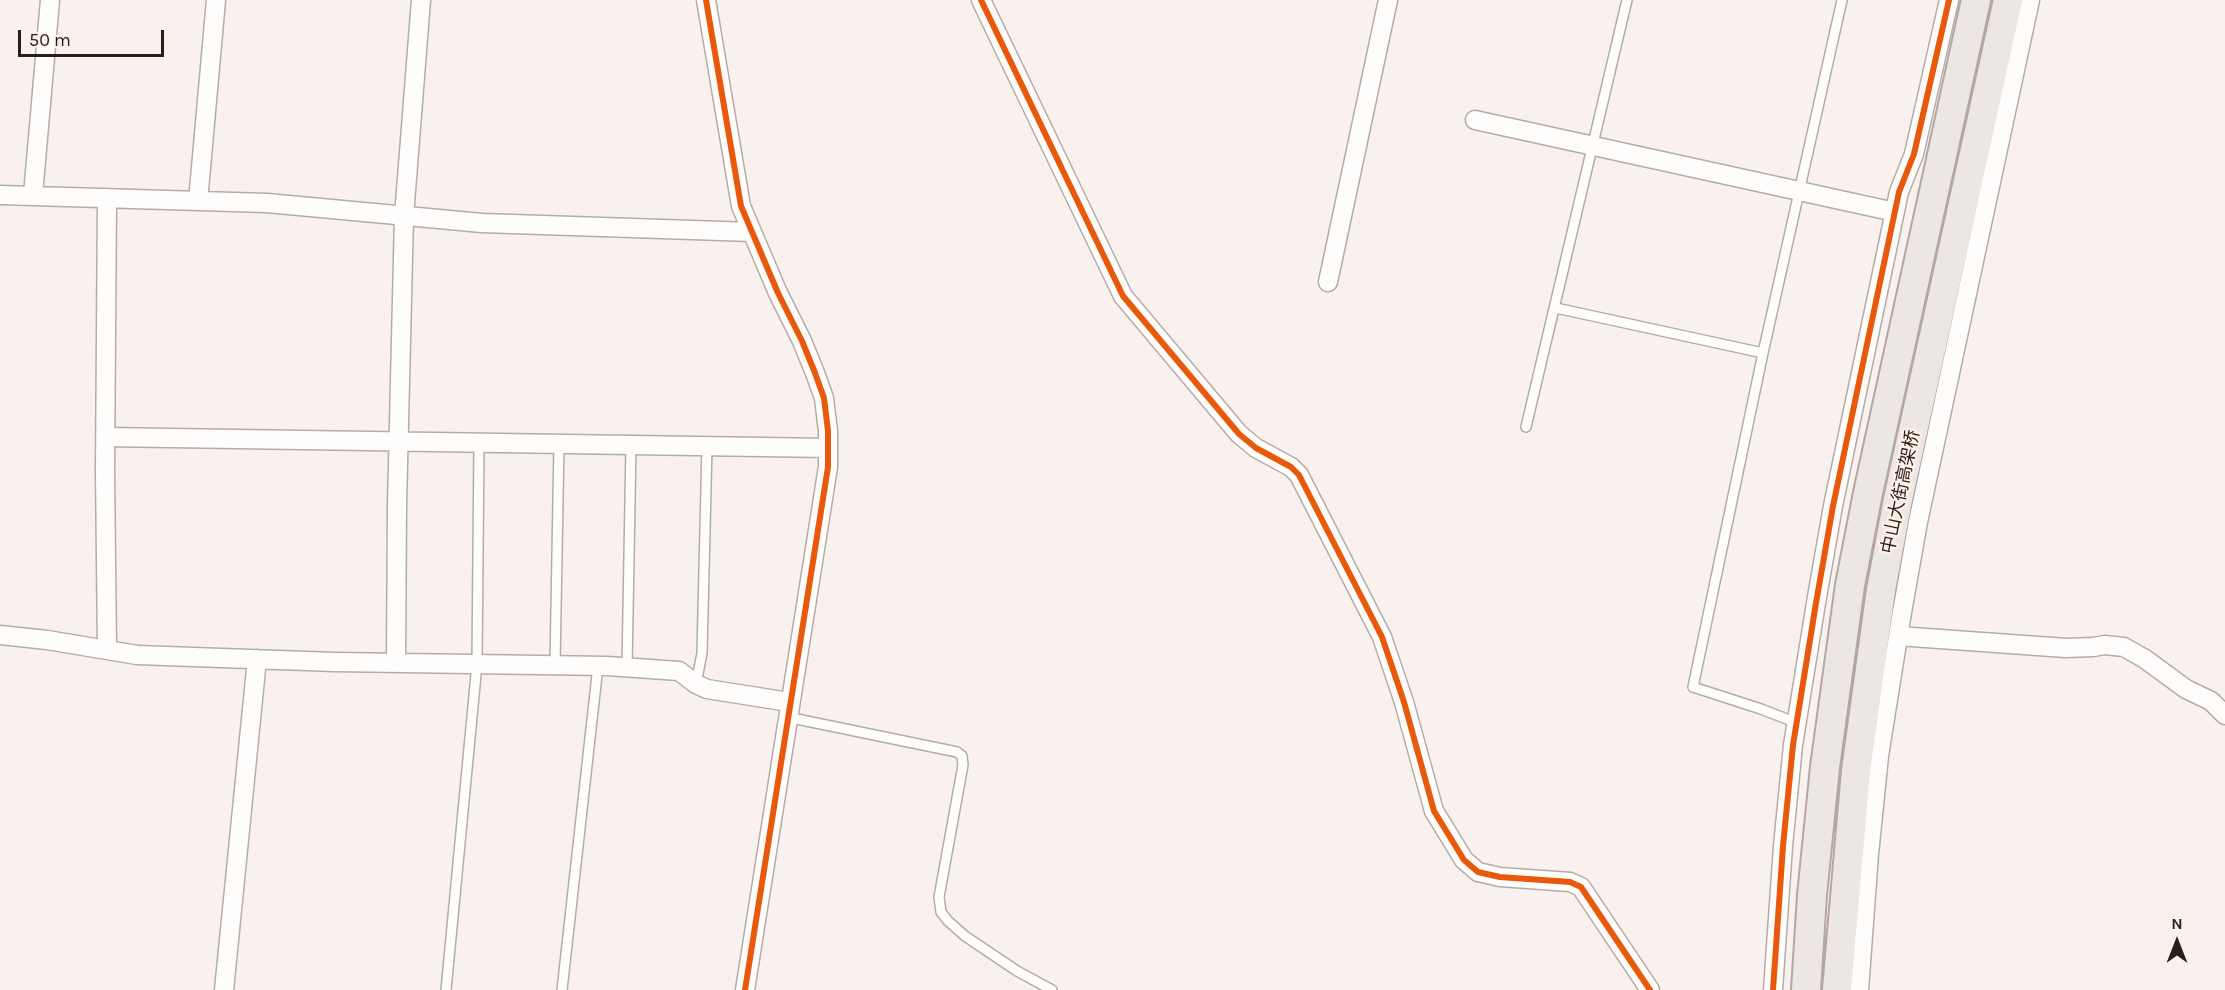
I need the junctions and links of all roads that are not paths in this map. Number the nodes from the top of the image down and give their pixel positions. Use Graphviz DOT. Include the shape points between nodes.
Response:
graph roads {
  1 [pos="50,0"];
  2 [pos="216,0"];
  3 [pos="421,0"];
  4 [pos="706,0"];
  5 [pos="981,0"];
  6 [pos="1388,0"];
  7 [pos="1627,0"];
  8 [pos="1842,0"];
  9 [pos="1949,0"];
  10 [pos="1976,0"];
  11 [pos="2008,0"];
  12 [pos="2030,0"];
  13 [pos="1475,120"];
  14 [pos="1593,146"];
  15 [pos="1799,192"];
  16 [pos="0,195"];
  17 [pos="33,195"];
  18 [pos="107,198"];
  19 [pos="198,201"];
  20 [pos="1895,213"];
  21 [pos="404,216"];
  22 [pos="752,232"];
  23 [pos="1328,282"];
  24 [pos="1556,308"];
  25 [pos="1763,353"];
  26 [pos="1526,427"];
  27 [pos="105,436"];
  28 [pos="398,441"];
  29 [pos="479,443"];
  30 [pos="559,444"];
  31 [pos="631,445"];
  32 [pos="707,446"];
  33 [pos="828,448"];
  34 [pos="0,635"];
  35 [pos="1898,636"];
  36 [pos="0,641"];
  37 [pos="107,650"];
  38 [pos="257,659"];
  39 [pos="396,663"];
  40 [pos="477,664"];
  41 [pos="555,665"];
  42 [pos="598,666"];
  43 [pos="627,668"];
  44 [pos="696,684"];
  45 [pos="788,710"];
  46 [pos="2225,716"];
  47 [pos="1797,723"];
  48 [pos="224,990"];
  49 [pos="446,990"];
  50 [pos="562,990"];
  51 [pos="745,990"];
  52 [pos="1052,990"];
  53 [pos="1650,990"];
  54 [pos="1773,990"];
  55 [pos="1806,990"];
  56 [pos="1837,990"];
  57 [pos="1859,990"];
  1 -- 17 [label="street"];
  2 -- 19 [label="street"];
  3 -- 21 [label="street"];
  4 -- 22 [label="street" via="741,206"];
  5 -- 53 [label="street" via="1123,296 1239,434 1256,448 1292,466 1299,475 1382,637 1434,811 1464,860 1478,872 1500,878 1570,882 1581,887"];
  6 -- 23 [label="street"];
  7 -- 14 [label="lane"];
  8 -- 15 [label="lane"];
  9 -- 20 [label="street" via="1914,154"];
  10 -- 55 [label="main road, 中山大街高架桥" via="1850,585 1825,767"];
  11 -- 56 [label="main road, 中山大街高架桥" via="1881,590 1856,771"];
  12 -- 35 [label="street" via="1918,522"];
  13 -- 14 [label="street"];
  14 -- 15 [label="street"];
  14 -- 24 [label="lane"];
  15 -- 20 [label="street"];
  15 -- 25 [label="lane"];
  16 -- 17 [label="street"];
  17 -- 18 [label="street"];
  18 -- 19 [label="street"];
  18 -- 27 [label="street"];
  19 -- 21 [label="street" via="267,203"];
  20 -- 47 [label="street" via="1833,506"];
  21 -- 22 [label="street" via="482,223"];
  21 -- 28 [label="street"];
  22 -- 33 [label="street" via="824,398"];
  24 -- 25 [label="lane"];
  24 -- 26 [label="lane"];
  25 -- 47 [label="lane" via="1693,687"];
  27 -- 28 [label="street"];
  27 -- 37 [label="street"];
  28 -- 29 [label="street"];
  28 -- 39 [label="street"];
  29 -- 30 [label="street"];
  29 -- 40 [label="lane"];
  30 -- 31 [label="street"];
  30 -- 41 [label="lane"];
  31 -- 32 [label="street"];
  31 -- 43 [label="lane"];
  32 -- 33 [label="street"];
  32 -- 44 [label="lane" via="702,653"];
  33 -- 45 [label="street"];
  34 -- 36 [label="lane"];
  34 -- 37 [label="street"];
  35 -- 46 [label="street" via="2066,648 2124,647 2211,701"];
  35 -- 57 [label="street" via="1879,756"];
  37 -- 38 [label="street" via="137,655"];
  38 -- 39 [label="street"];
  38 -- 48 [label="street"];
  39 -- 40 [label="street"];
  40 -- 41 [label="street"];
  40 -- 49 [label="lane"];
  41 -- 42 [label="street"];
  42 -- 43 [label="street"];
  42 -- 50 [label="lane"];
  43 -- 44 [label="street" via="679,671"];
  44 -- 45 [label="street"];
  45 -- 51 [label="street"];
  45 -- 52 [label="lane" via="962,756 939,897 940,912 965,936"];
  47 -- 54 [label="street"];
}
